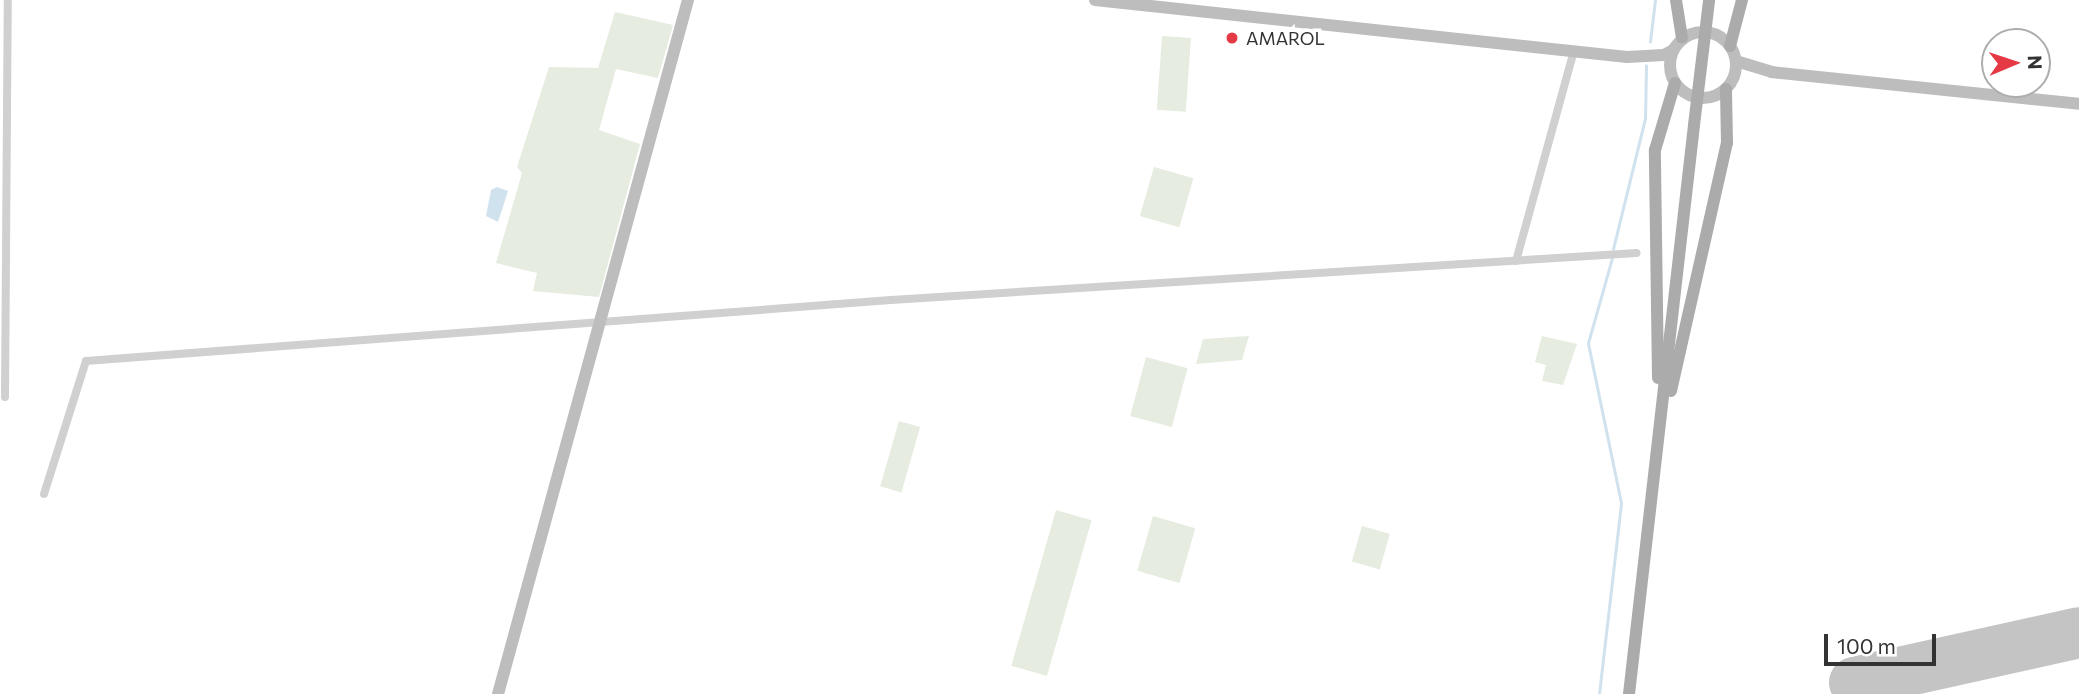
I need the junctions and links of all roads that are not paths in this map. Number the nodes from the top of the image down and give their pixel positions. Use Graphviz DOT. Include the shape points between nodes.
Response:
graph roads {
  1 [pos="8,0"];
  2 [pos="688,0"];
  3 [pos="1095,0"];
  4 [pos="1676,0"];
  5 [pos="1742,0"];
  6 [pos="1709,1"];
  7 [pos="1682,38"];
  8 [pos="1730,46"];
  9 [pos="1673,50"];
  10 [pos="1574,51"];
  11 [pos="1627,57"];
  12 [pos="1736,61"];
  13 [pos="1771,72"];
  14 [pos="1734,76"];
  15 [pos="1672,78"];
  16 [pos="1726,89"];
  17 [pos="2079,104"];
  18 [pos="1637,253"];
  19 [pos="1516,261"];
  20 [pos="597,322"];
  21 [pos="5,397"];
  22 [pos="1659,431"];
  23 [pos="44,494"];
  24 [pos="498,694"];
  25 [pos="1629,694"];
  1 -- 21 [label="street"];
  2 -- 20 [label="main road"];
  3 -- 10 [label="main road"];
  4 -- 7 [label="main road"];
  5 -- 8 [label="main road"];
  6 -- 22 [label="main road, bridge"];
  7 -- 8 [label="main road" via="1713,33"];
  7 -- 9 [label="main road"];
  8 -- 12 [label="main road"];
  9 -- 11 [label="main road"];
  9 -- 15 [label="main road"];
  10 -- 11 [label="main road"];
  10 -- 19 [label="street"];
  11 -- 15 [label="main road" via="1663,66"];
  12 -- 13 [label="main road"];
  12 -- 14 [label="main road"];
  13 -- 14 [label="main road"];
  13 -- 17 [label="main road"];
  14 -- 16 [label="main road"];
  15 -- 16 [label="main road" via="1695,97 1711,97"];
  15 -- 22 [label="main road" via="1655,150"];
  16 -- 22 [label="main road" via="1727,143"];
  18 -- 19 [label="street"];
  19 -- 20 [label="street"];
  20 -- 23 [label="street" via="86,360"];
  20 -- 24 [label="main road"];
  22 -- 25 [label="main road"];
}
